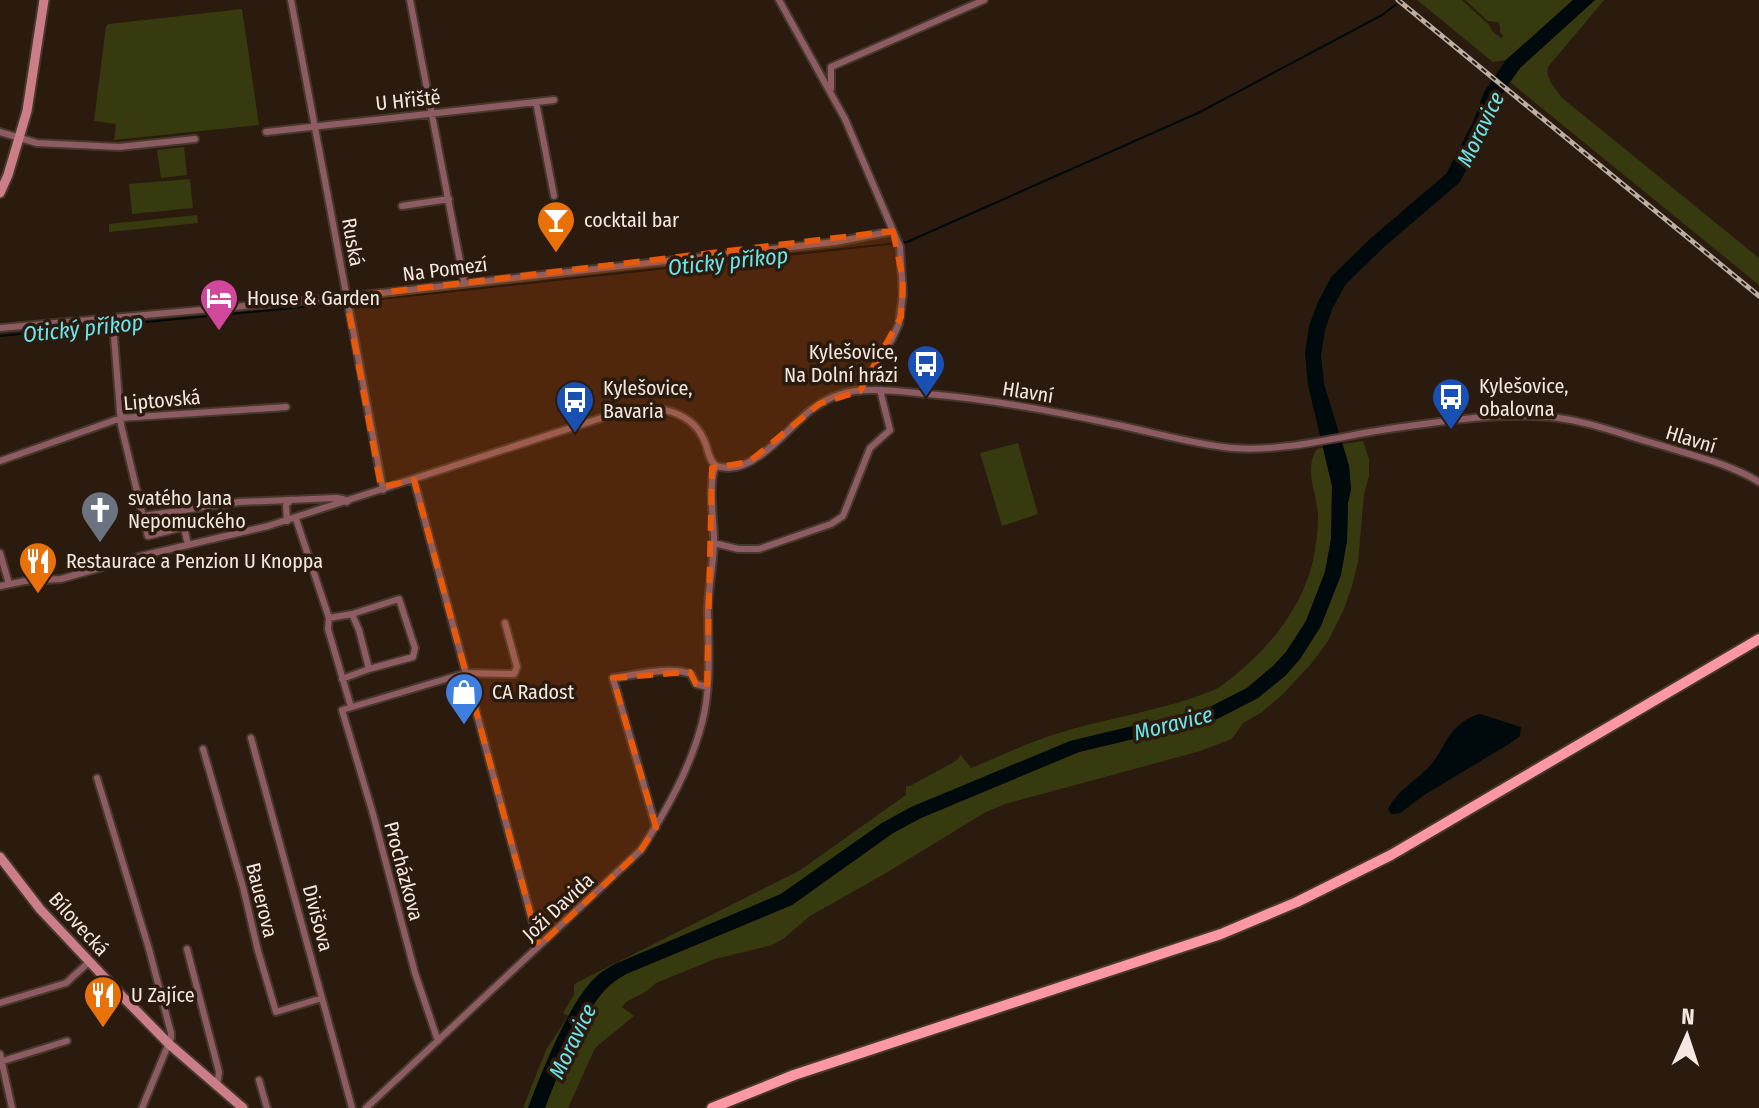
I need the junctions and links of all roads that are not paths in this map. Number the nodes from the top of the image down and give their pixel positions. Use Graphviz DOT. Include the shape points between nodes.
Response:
graph roads {
  1 [pos="44,0"];
  2 [pos="291,0"];
  3 [pos="410,0"];
  4 [pos="779,0"];
  5 [pos="984,0"];
  6 [pos="831,92"];
  7 [pos="554,100"];
  8 [pos="536,102"];
  9 [pos="432,113"];
  10 [pos="315,127"];
  11 [pos="0,132"];
  12 [pos="266,132"];
  13 [pos="20,138"];
  14 [pos="195,139"];
  15 [pos="0,193"];
  16 [pos="554,196"];
  17 [pos="449,199"];
  18 [pos="402,206"];
  19 [pos="895,234"];
  20 [pos="464,282"];
  21 [pos="347,301"];
  22 [pos="0,328"];
  23 [pos="114,336"];
  24 [pos="880,390"];
  25 [pos="860,391"];
  26 [pos="286,407"];
  27 [pos="121,418"];
  28 [pos="0,461"];
  29 [pos="716,466"];
  30 [pos="414,480"];
  31 [pos="1759,482"];
  32 [pos="383,490"];
  33 [pos="301,499"];
  34 [pos="292,500"];
  35 [pos="347,502"];
  36 [pos="312,514"];
  37 [pos="143,516"];
  38 [pos="296,519"];
  39 [pos="287,521"];
  40 [pos="714,543"];
  41 [pos="188,545"];
  42 [pos="0,553"];
  43 [pos="9,584"];
  44 [pos="0,586"];
  45 [pos="352,614"];
  46 [pos="329,618"];
  47 [pos="505,623"];
  48 [pos="1759,639"];
  49 [pos="369,669"];
  50 [pos="466,673"];
  51 [pos="342,679"];
  52 [pos="707,687"];
  53 [pos="351,707"];
  54 [pos="251,738"];
  55 [pos="203,749"];
  56 [pos="97,778"];
  57 [pos="656,827"];
  58 [pos="0,857"];
  59 [pos="539,946"];
  60 [pos="187,949"];
  61 [pos="89,962"];
  62 [pos="322,998"];
  63 [pos="0,1003"];
  64 [pos="67,1041"];
  65 [pos="438,1041"];
  66 [pos="169,1044"];
  67 [pos="1,1059"];
  68 [pos="259,1080"];
  69 [pos="217,1085"];
  70 [pos="12,1108"];
  71 [pos="142,1108"];
  72 [pos="243,1108"];
  73 [pos="267,1108"];
  74 [pos="352,1108"];
  75 [pos="366,1108"];
  76 [pos="712,1108"];
  1 -- 13 [label="main road"];
  2 -- 10 [label="street, Ruská"];
  3 -- 9 [label="street"];
  4 -- 6 [label="street"];
  5 -- 6 [label="street" via="831,67"];
  6 -- 19 [label="street"];
  7 -- 8 [label="street, U Hřiště"];
  8 -- 9 [label="street, U Hřiště"];
  8 -- 16 [label="street"];
  9 -- 10 [label="street, U Hřiště"];
  9 -- 17 [label="street"];
  10 -- 12 [label="street, U Hřiště"];
  10 -- 21 [label="street, Ruská"];
  11 -- 13 [label="street"];
  13 -- 14 [label="street" via="119,147"];
  13 -- 15 [label="main road"];
  17 -- 18 [label="street"];
  17 -- 20 [label="street"];
  19 -- 20 [label="street, Na Pomezí"];
  19 -- 25 [label="street" via="903,294 899,324"];
  20 -- 21 [label="street, Na Pomezí"];
  21 -- 22 [label="street, Na Pomezí"];
  21 -- 32 [label="street, Ruská"];
  23 -- 27 [label="street"];
  24 -- 25 [label="street, Hlavní"];
  24 -- 31 [label="street, Hlavní" via="947,395 1215,446 1260,449 1485,417 1553,418 1681,452"];
  24 -- 40 [label="street" via="890,430 870,448 843,516 767,547 738,549"];
  25 -- 29 [label="street, Hlavní" via="819,404 749,462"];
  26 -- 27 [label="street, Liptovská"];
  27 -- 28 [label="street, Liptovská"];
  27 -- 37 [label="street"];
  29 -- 30 [label="street" via="692,422 668,410 641,408"];
  29 -- 40 [label="street, Joži Davida"];
  30 -- 32 [label="street"];
  30 -- 50 [label="street"];
  32 -- 35 [label="street"];
  33 -- 34 [label="street"];
  33 -- 35 [label="street"];
  33 -- 36 [label="street"];
  34 -- 37 [label="street" via="225,503"];
  34 -- 39 [label="street" via="286,505"];
  35 -- 36 [label="street"];
  36 -- 38 [label="street"];
  37 -- 41 [label="street" via="148,536 184,527"];
  38 -- 39 [label="street"];
  38 -- 46 [label="street"];
  39 -- 41 [label="street"];
  40 -- 52 [label="street, Joži Davida"];
  41 -- 43 [label="street" via="61,579"];
  42 -- 43 [label="street"];
  43 -- 44 [label="street"];
  45 -- 46 [label="street"];
  45 -- 49 [label="street"];
  45 -- 49 [label="street" via="399,599 415,648 413,657"];
  46 -- 51 [label="street"];
  47 -- 50 [label="street" via="516,672"];
  48 -- 76 [label="main road" via="1391,855 1297,902 1221,934 794,1075"];
  49 -- 51 [label="street"];
  50 -- 53 [label="street"];
  50 -- 59 [label="street"];
  51 -- 53 [label="street"];
  52 -- 57 [label="street, Joži Davida" via="692,754"];
  52 -- 57 [label="street" via="682,672 613,678"];
  53 -- 65 [label="street, Procházkova" via="342,710"];
  54 -- 62 [label="street, Divišova"];
  55 -- 62 [label="street, Bauerova" via="276,1012"];
  56 -- 66 [label="street" via="161,994"];
  57 -- 59 [label="street, Joži Davida" via="641,850"];
  58 -- 61 [label="main road, Bílovecká"];
  59 -- 65 [label="street, Joži Davida"];
  60 -- 69 [label="street" via="219,1072"];
  61 -- 63 [label="street" via="66,983"];
  61 -- 66 [label="main road, Bílovecká"];
  62 -- 74 [label="street, Divišova"];
  64 -- 67 [label="street"];
  65 -- 75 [label="street, Joži Davida"];
  66 -- 69 [label="main road, Bílovecká"];
  66 -- 71 [label="street"];
  67 -- 70 [label="street"];
  68 -- 73 [label="street"];
  69 -- 72 [label="main road, Bílovecká"];
}
